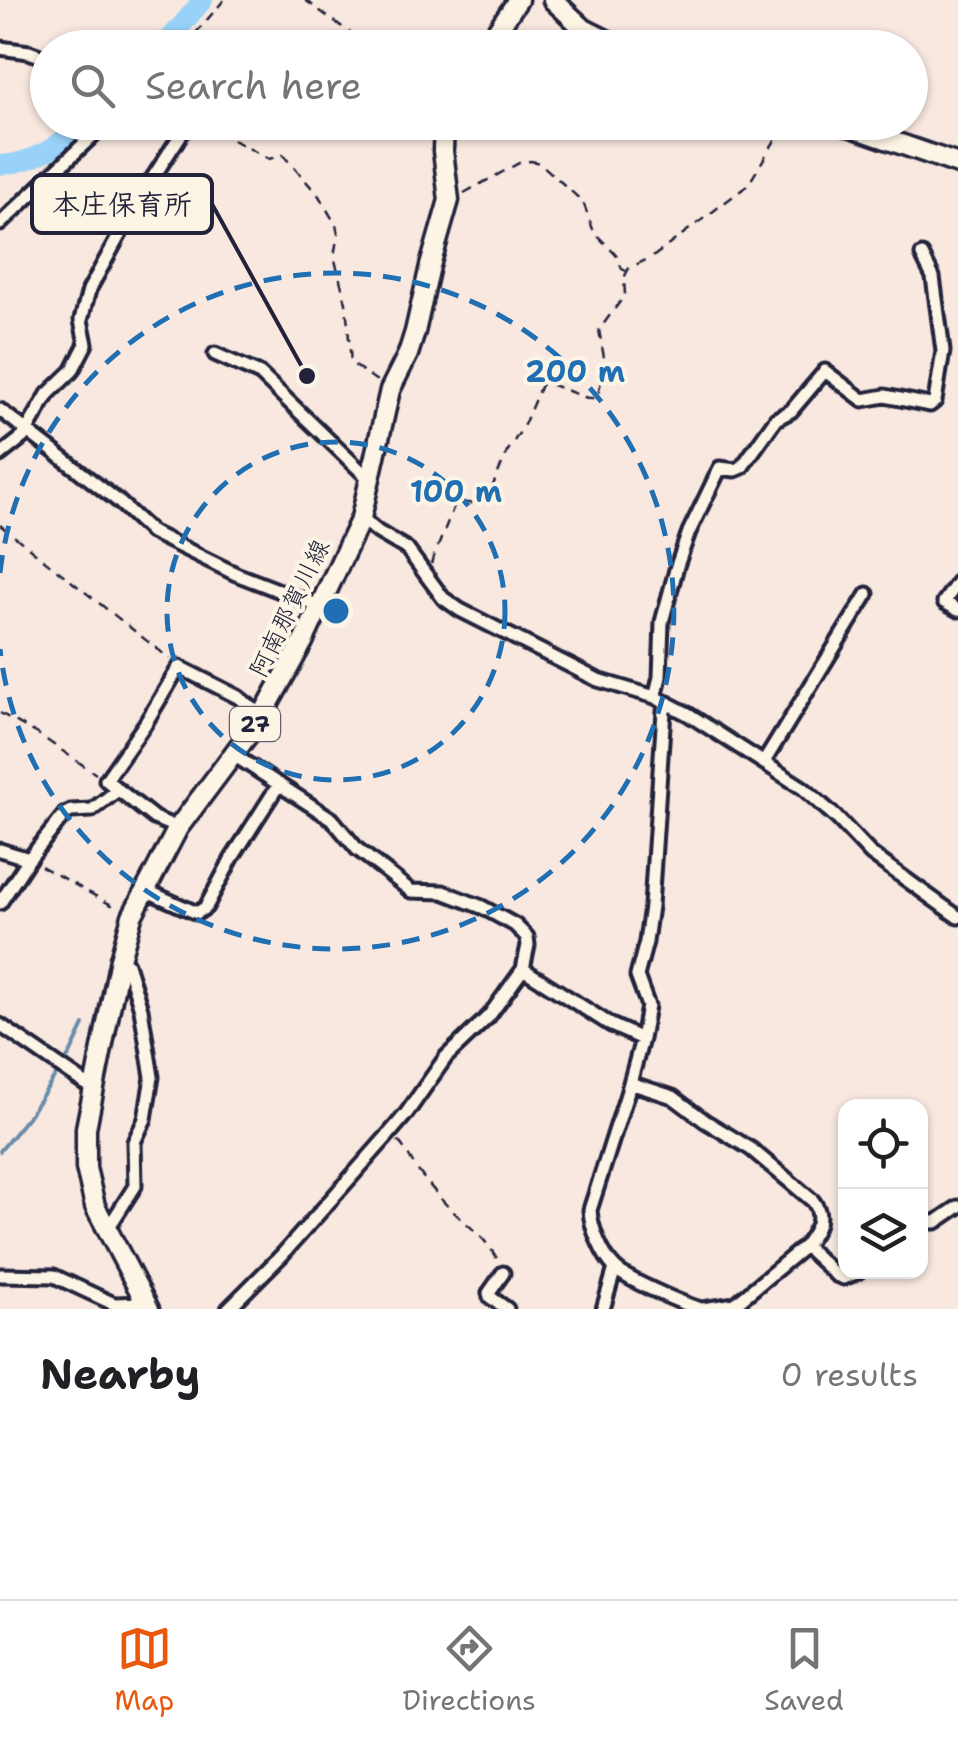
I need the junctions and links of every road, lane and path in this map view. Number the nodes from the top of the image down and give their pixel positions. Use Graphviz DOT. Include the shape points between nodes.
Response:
graph roads {
  1 [pos="224,0"];
  2 [pos="305,0"];
  3 [pos="518,0"];
  4 [pos="553,0"];
  5 [pos="198,30"];
  6 [pos="346,30"];
  7 [pos="497,30"];
  8 [pos="586,30"];
  9 [pos="0,48"];
  10 [pos="30,52"];
  11 [pos="88,140"];
  12 [pos="177,140"];
  13 [pos="234,140"];
  14 [pos="443,140"];
  15 [pos="775,140"];
  16 [pos="888,140"];
  17 [pos="958,164"];
  18 [pos="449,200"];
  19 [pos="0,224"];
  20 [pos="922,255"];
  21 [pos="626,272"];
  22 [pos="215,354"];
  23 [pos="390,390"];
  24 [pos="0,410"];
  25 [pos="27,430"];
  26 [pos="0,455"];
  27 [pos="372,474"];
  28 [pos="361,518"];
  29 [pos="0,525"];
  30 [pos="426,574"];
  31 [pos="958,582"];
  32 [pos="867,594"];
  33 [pos="319,606"];
  34 [pos="958,610"];
  35 [pos="179,667"];
  36 [pos="661,700"];
  37 [pos="0,713"];
  38 [pos="262,716"];
  39 [pos="232,754"];
  40 [pos="764,762"];
  41 [pos="106,780"];
  42 [pos="280,784"];
  43 [pos="118,790"];
  44 [pos="178,828"];
  45 [pos="0,850"];
  46 [pos="29,859"];
  47 [pos="146,890"];
  48 [pos="0,903"];
  49 [pos="132,916"];
  50 [pos="958,917"];
  51 [pos="120,959"];
  52 [pos="523,970"];
  53 [pos="0,1025"];
  54 [pos="642,1040"];
  55 [pos="630,1083"];
  56 [pos="93,1089"];
  57 [pos="389,1134"];
  58 [pos="958,1207"];
  59 [pos="928,1222"];
  60 [pos="107,1230"];
  61 [pos="805,1246"];
  62 [pos="615,1268"];
  63 [pos="503,1273"];
  64 [pos="0,1275"];
  65 [pos="838,1276"];
  66 [pos="148,1306"];
  67 [pos="228,1309"];
  68 [pos="507,1309"];
  69 [pos="603,1309"];
  70 [pos="702,1309"];
  1 -- 5 [label="path"];
  2 -- 6 [label="path"];
  3 -- 7 [label="main road"];
  4 -- 8 [label="main road"];
  9 -- 10 [label="street"];
  11 -- 19 [label="street"];
  12 -- 25 [label="street" via="89,290 81,320 86,344"];
  13 -- 23 [label="path" via="269,159 282,155 319,196 338,234 334,256 350,364"];
  14 -- 18 [label="main road, 阿南那賀川線 / 27"];
  15 -- 21 [label="path" via="748,185"];
  16 -- 17 [label="main road"];
  18 -- 21 [label="path" via="521,162 540,163 583,202 594,232"];
  18 -- 23 [label="main road, 阿南那賀川線 / 27" via="415,332"];
  20 -- 36 [label="street" via="933,277 942,351 935,401 863,400 825,371 776,419 742,467 715,473 688,532 662,622"];
  21 -- 30 [label="path" via="625,294 599,330 606,362 598,394 588,398 542,385 482,503 454,506"];
  22 -- 27 [label="street" via="260,374"];
  23 -- 27 [label="main road, 阿南那賀川線 / 27"];
  24 -- 25 [label="street"];
  25 -- 26 [label="street"];
  25 -- 33 [label="street" via="160,538"];
  27 -- 28 [label="main road, 阿南那賀川線 / 27"];
  28 -- 30 [label="street" via="407,549"];
  28 -- 33 [label="main road, 阿南那賀川線 / 27"];
  29 -- 35 [label="path"];
  30 -- 36 [label="street" via="460,610 598,680"];
  31 -- 34 [label="street" via="944,602"];
  32 -- 40 [label="street"];
  33 -- 38 [label="main road, 阿南那賀川線 / 27"];
  35 -- 38 [label="street"];
  35 -- 41 [label="street"];
  36 -- 40 [label="street"];
  36 -- 54 [label="street" via="650,906 638,976 648,1006"];
  37 -- 41 [label="path"];
  38 -- 39 [label="main road, 阿南那賀川線 / 27"];
  39 -- 42 [label="street"];
  39 -- 44 [label="main road, 阿南那賀川線 / 27"];
  40 -- 50 [label="street" via="804,788 870,854"];
  41 -- 43 [label="street"];
  42 -- 47 [label="street" via="206,907 197,914"];
  42 -- 52 [label="street" via="332,819 411,891 442,892 521,929 528,945"];
  43 -- 44 [label="street"];
  43 -- 46 [label="street" via="92,810 70,810"];
  44 -- 47 [label="main road, 阿南那賀川線 / 27"];
  45 -- 46 [label="street"];
  46 -- 48 [label="street"];
  46 -- 49 [label="path"];
  47 -- 49 [label="main road, 阿南那賀川線 / 27"];
  49 -- 51 [label="main road, 阿南那賀川線 / 27"];
  51 -- 56 [label="main road, 阿南那賀川線 / 27"];
  51 -- 60 [label="street" via="141,1009 152,1077 134,1142 135,1186"];
  52 -- 54 [label="street"];
  52 -- 57 [label="street" via="489,1016 446,1056"];
  53 -- 56 [label="street"];
  54 -- 55 [label="street"];
  55 -- 61 [label="street" via="673,1098 751,1149 813,1202 819,1220"];
  55 -- 62 [label="street" via="590,1210 594,1234"];
  56 -- 60 [label="main road, 阿南那賀川線 / 27" via="86,1168"];
  57 -- 63 [label="path" via="490,1246"];
  57 -- 67 [label="street"];
  58 -- 59 [label="street"];
  60 -- 66 [label="main road, 阿南那賀川線 / 27"];
  61 -- 65 [label="street"];
  61 -- 70 [label="street" via="735,1304"];
  62 -- 69 [label="street"];
  62 -- 70 [label="street"];
  63 -- 68 [label="street" via="489,1292"];
  64 -- 66 [label="street" via="54,1276 114,1304"];
}
